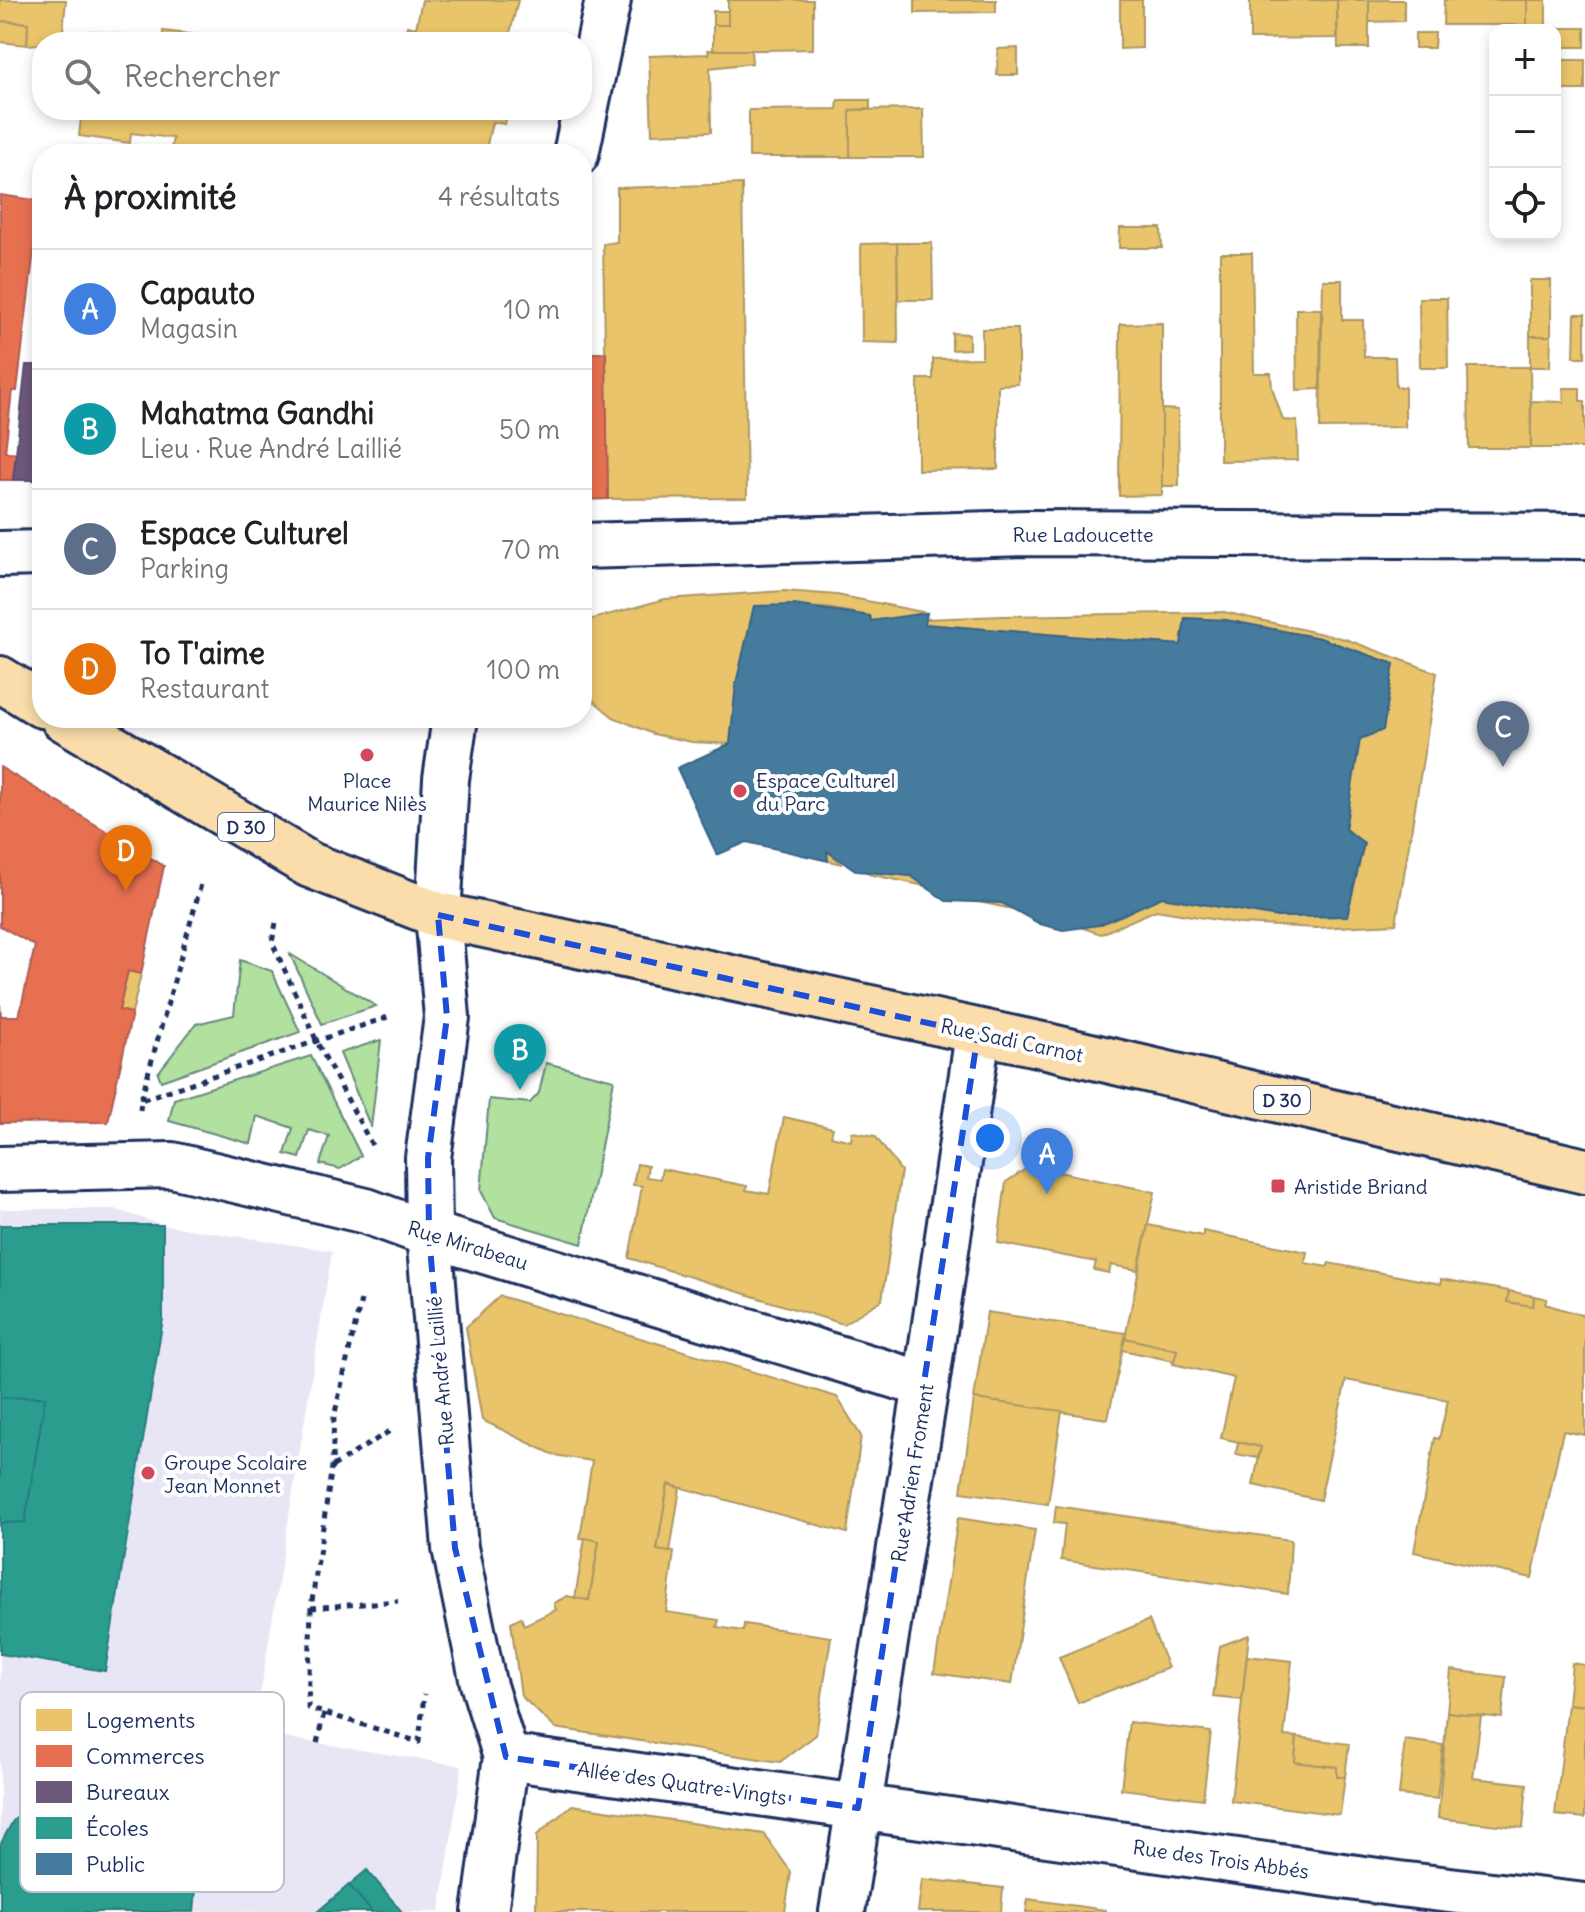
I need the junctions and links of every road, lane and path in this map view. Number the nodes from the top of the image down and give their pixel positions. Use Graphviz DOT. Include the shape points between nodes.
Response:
graph roads {
  1 [pos="608,0"];
  2 [pos="592,77"];
  3 [pos="583,120"];
  4 [pos="578,144"];
  5 [pos="1585,536"];
  6 [pos="592,546"];
  7 [pos="32,553"];
  8 [pos="0,554"];
  9 [pos="0,679"];
  10 [pos="32,699"];
  11 [pos="80,728"];
  12 [pos="454,728"];
  13 [pos="202,881"];
  14 [pos="438,915"];
  15 [pos="276,923"];
  16 [pos="399,1013"];
  17 [pos="978,1034"];
  18 [pos="318,1044"];
  19 [pos="141,1100"];
  20 [pos="139,1115"];
  21 [pos="379,1156"];
  22 [pos="0,1169"];
  23 [pos="1585,1171"];
  24 [pos="429,1234"];
  25 [pos="361,1300"];
  26 [pos="926,1385"];
  27 [pos="397,1427"];
  28 [pos="332,1466"];
  29 [pos="398,1601"];
  30 [pos="311,1608"];
  31 [pos="424,1694"];
  32 [pos="324,1713"];
  33 [pos="317,1743"];
  34 [pos="506,1757"];
  35 [pos="858,1808"];
  36 [pos="1585,1906"];
  37 [pos="485,1912"];
  38 [pos="842,1912"];
  1 -- 2 [label="street"];
  3 -- 4 [label="street"];
  5 -- 6 [label="street, Rue Ladoucette" via="1028,533"];
  7 -- 8 [label="street"];
  9 -- 10 [label="main road"];
  11 -- 14 [label="main road, D 30" via="310,865"];
  12 -- 14 [label="street"];
  13 -- 19 [label="path"];
  14 -- 17 [label="main road, Rue Sadi Carnot / D 30"];
  14 -- 24 [label="street, Rue André Laillié" via="447,1017 428,1158"];
  15 -- 18 [label="path" via="272,942"];
  16 -- 18 [label="path"];
  17 -- 23 [label="main road, Rue Sadi Carnot / D 30"];
  17 -- 26 [label="street, Rue Adrien Froment"];
  18 -- 19 [label="path"];
  18 -- 21 [label="path"];
  19 -- 20 [label="path"];
  22 -- 24 [label="street, Rue Mirabeau" via="172,1165 366,1211"];
  24 -- 26 [label="street, Rue Mirabeau"];
  24 -- 34 [label="street, Rue André Laillié" via="455,1548 483,1683"];
  25 -- 28 [label="path" via="334,1417"];
  26 -- 35 [label="street, Rue Adrien Froment"];
  27 -- 28 [label="path"];
  28 -- 30 [label="path"];
  29 -- 30 [label="path"];
  30 -- 32 [label="path" via="308,1708"];
  31 -- 32 [label="path" via="419,1742"];
  32 -- 33 [label="path"];
  34 -- 35 [label="street, Allée des Quatre-Vingts"];
  34 -- 37 [label="street, Rue André Laillié"];
  35 -- 36 [label="street, Rue des Trois Abbés"];
  35 -- 38 [label="street, Rue Adrien Froment"];
}
